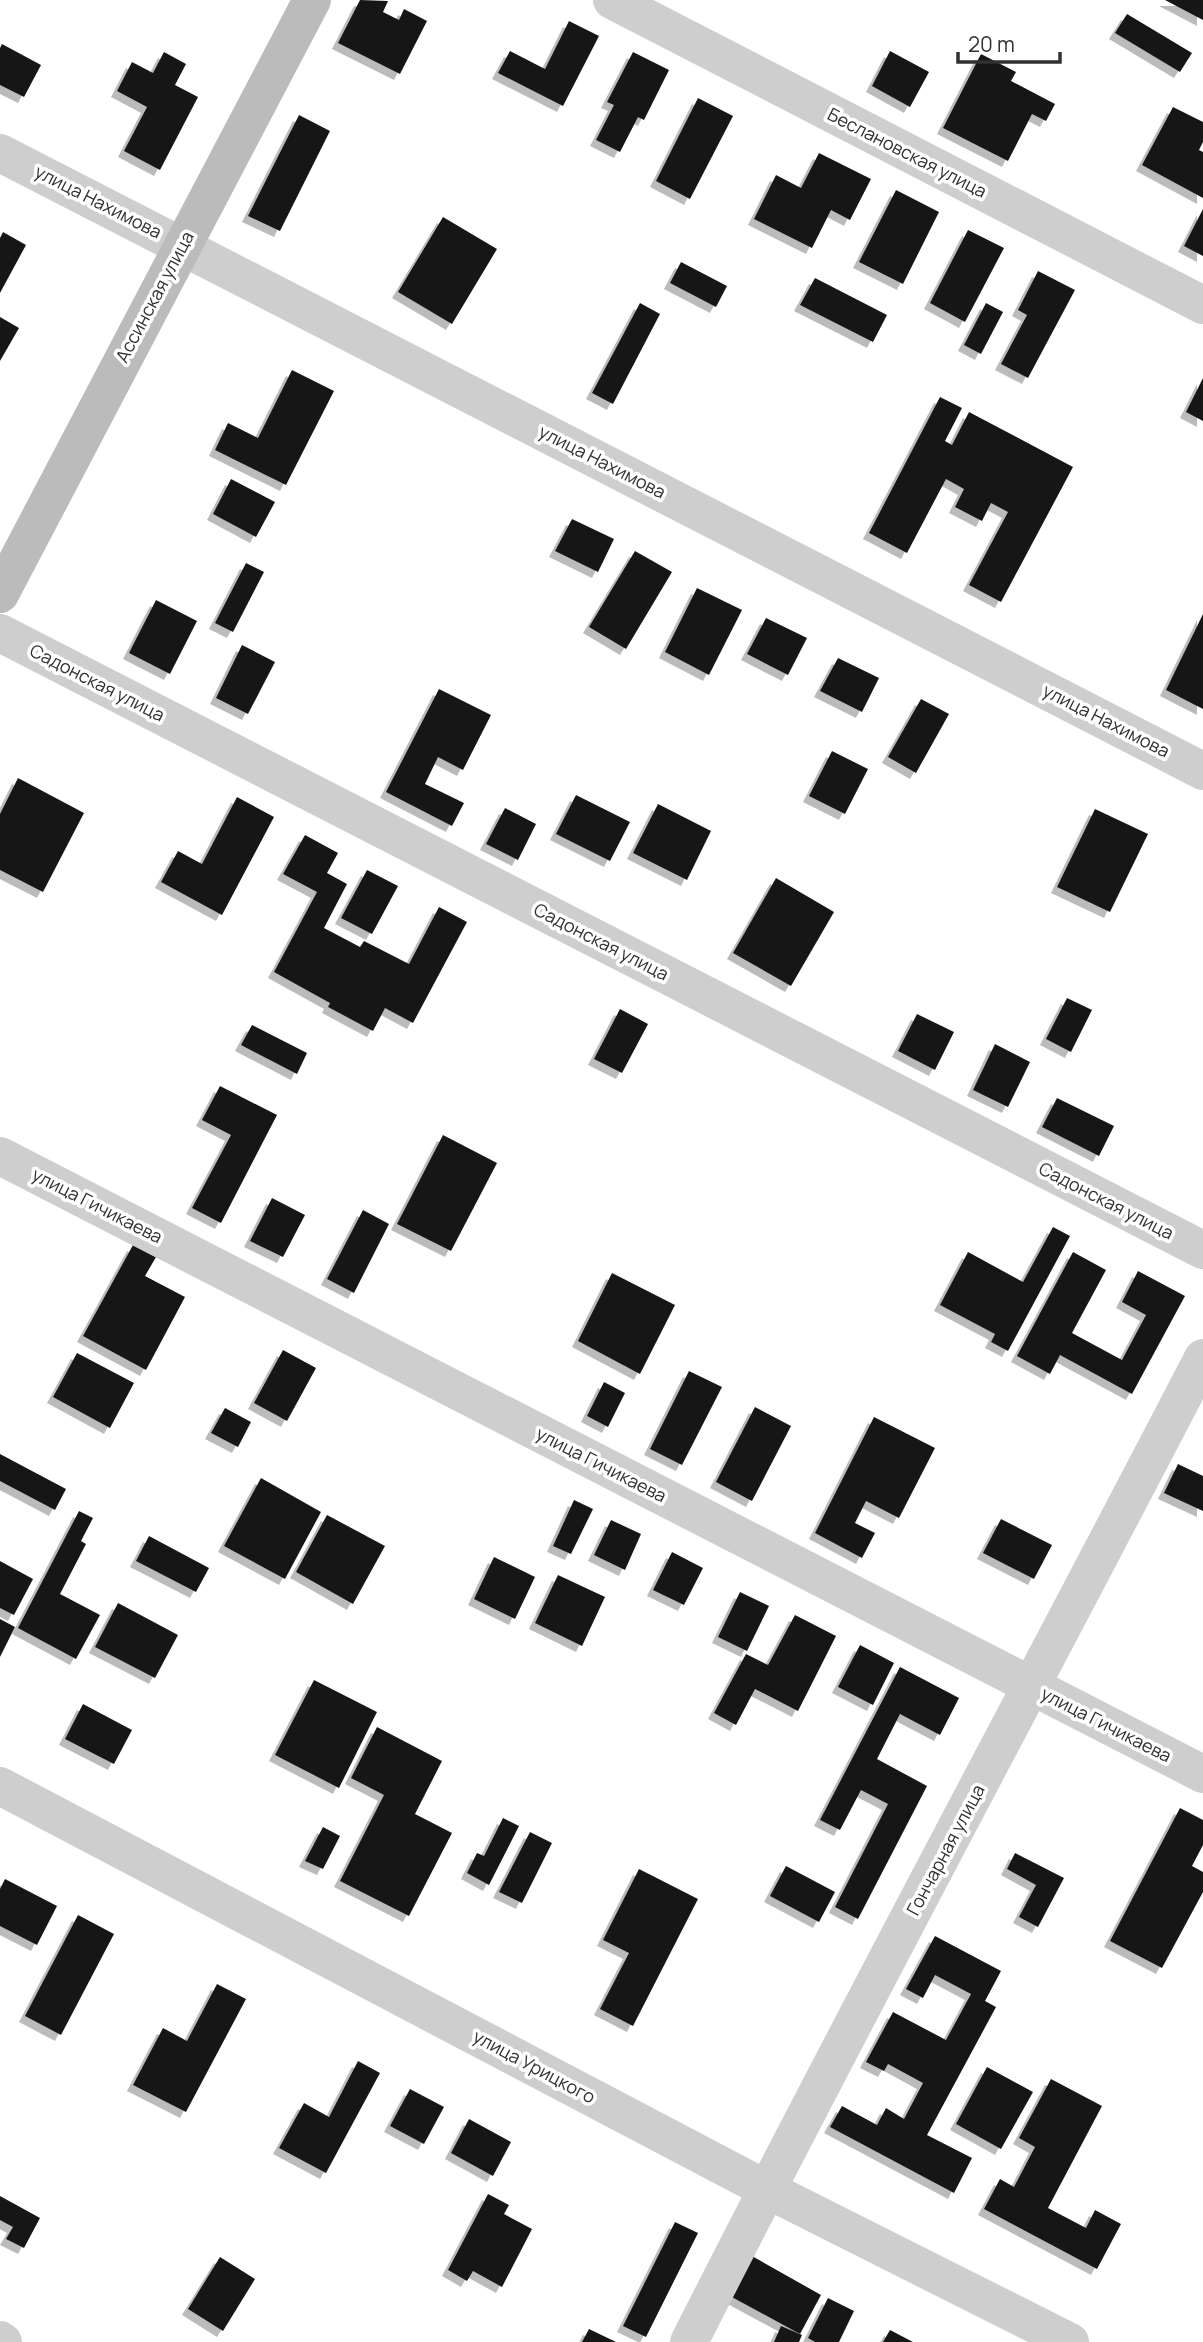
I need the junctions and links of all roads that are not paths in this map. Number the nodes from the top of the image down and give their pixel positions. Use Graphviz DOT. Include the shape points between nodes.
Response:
graph roads {
  1 [pos="312,0"];
  2 [pos="612,0"];
  3 [pos="0,153"];
  4 [pos="182,245"];
  5 [pos="1203,305"];
  6 [pos="0,594"];
  7 [pos="0,633"];
  8 [pos="1203,771"];
  9 [pos="0,1156"];
  10 [pos="1203,1250"];
  11 [pos="1203,1358"];
  12 [pos="1032,1687"];
  13 [pos="1203,1774"];
  14 [pos="0,1786"];
  15 [pos="766,2189"];
  16 [pos="689,2342"];
  17 [pos="1070,2342"];
  1 -- 4 [label="street, Ассинская улица"];
  2 -- 5 [label="street, Беслановская улица"];
  3 -- 4 [label="street, улица Нахимова"];
  4 -- 6 [label="street, Ассинская улица"];
  4 -- 8 [label="street, улица Нахимова"];
  7 -- 10 [label="street, Садонская улица"];
  9 -- 12 [label="street, улица Гичикаева"];
  11 -- 12 [label="street, Гончарная улица"];
  12 -- 13 [label="street, улица Гичикаева"];
  12 -- 15 [label="street, Гончарная улица"];
  14 -- 15 [label="street, улица Урицкого"];
  15 -- 16 [label="street, Гончарная улица"];
  15 -- 17 [label="street, улица Урицкого"];
}
